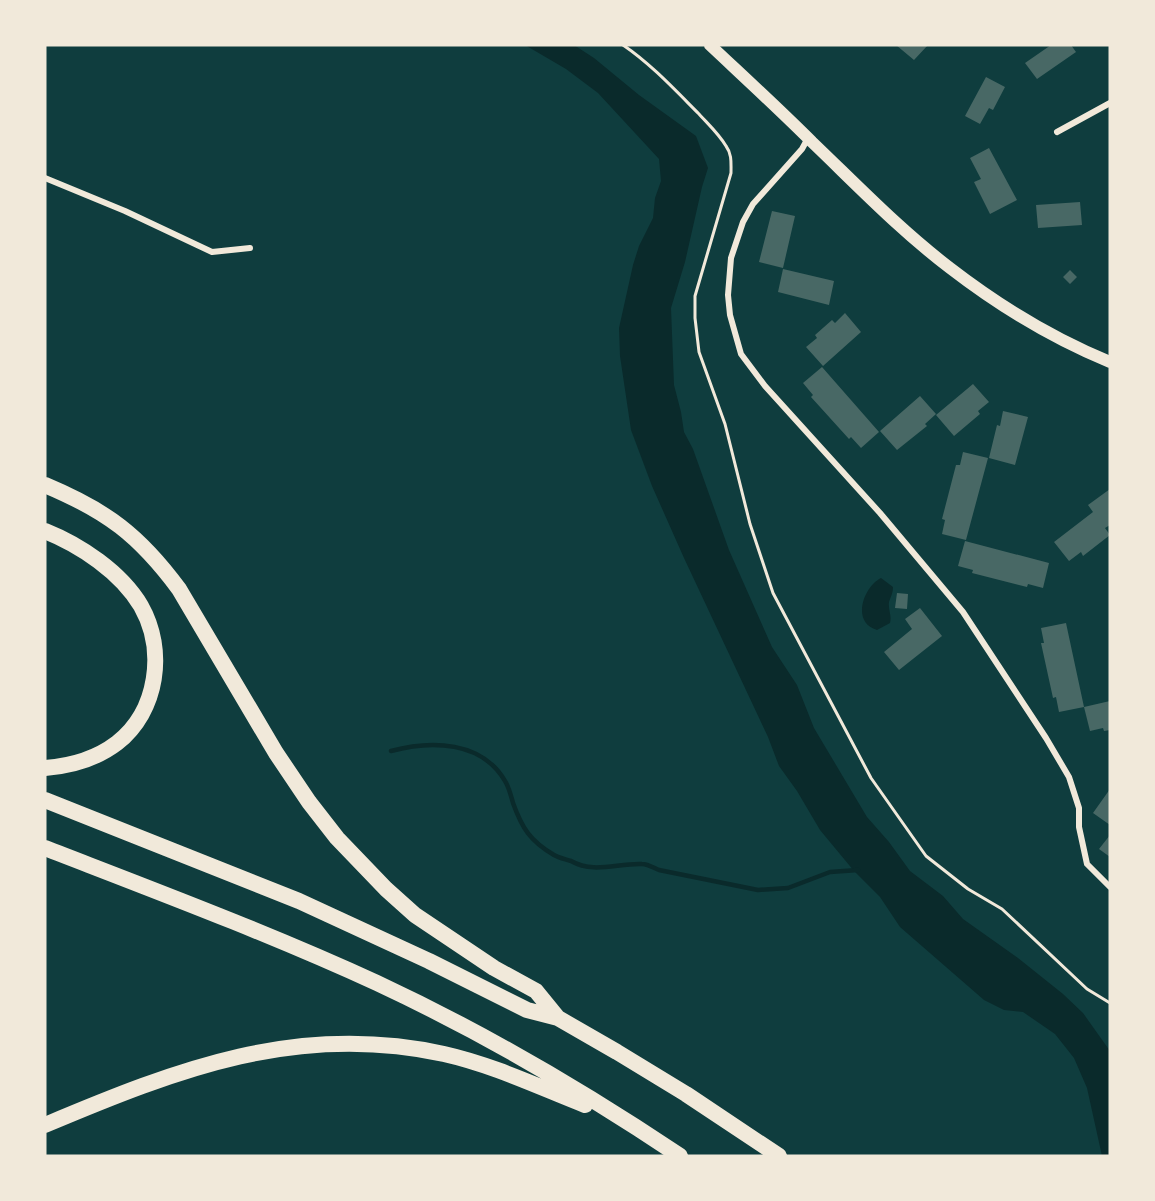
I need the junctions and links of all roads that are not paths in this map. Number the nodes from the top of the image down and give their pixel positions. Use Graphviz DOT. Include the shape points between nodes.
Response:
graph roads {
  1 [pos="710,45"];
  2 [pos="1110,103"];
  3 [pos="1057,132"];
  4 [pos="808,138"];
  5 [pos="45,178"];
  6 [pos="250,249"];
  7 [pos="1110,362"];
  8 [pos="45,484"];
  9 [pos="45,531"];
  10 [pos="45,768"];
  11 [pos="45,800"];
  12 [pos="45,848"];
  13 [pos="1110,886"];
  14 [pos="558,1018"];
  15 [pos="621,1119"];
  16 [pos="45,1125"];
  17 [pos="680,1156"];
  18 [pos="779,1156"];
  1 -- 4 [label="main road"];
  2 -- 3 [label="street"];
  4 -- 7 [label="main road" via="948,267 1068,343"];
  4 -- 13 [label="street" via="753,204 731,258 730,315 741,354 963,612 1069,777 1079,808 1087,864"];
  5 -- 6 [label="street" via="212,252"];
  8 -- 14 [label="highway" via="124,528 163,567 293,780 363,866 416,915 494,968 536,991"];
  9 -- 10 [label="highway" via="99,562 134,596 149,625 155,659 150,695 125,735 88,759"];
  11 -- 14 [label="highway" via="299,901 527,1010"];
  12 -- 15 [label="highway" via="207,910 377,984 534,1064"];
  14 -- 18 [label="highway" via="676,1088"];
  15 -- 16 [label="highway" via="446,1055 332,1043 287,1047 185,1071"];
  15 -- 17 [label="highway"];
}
